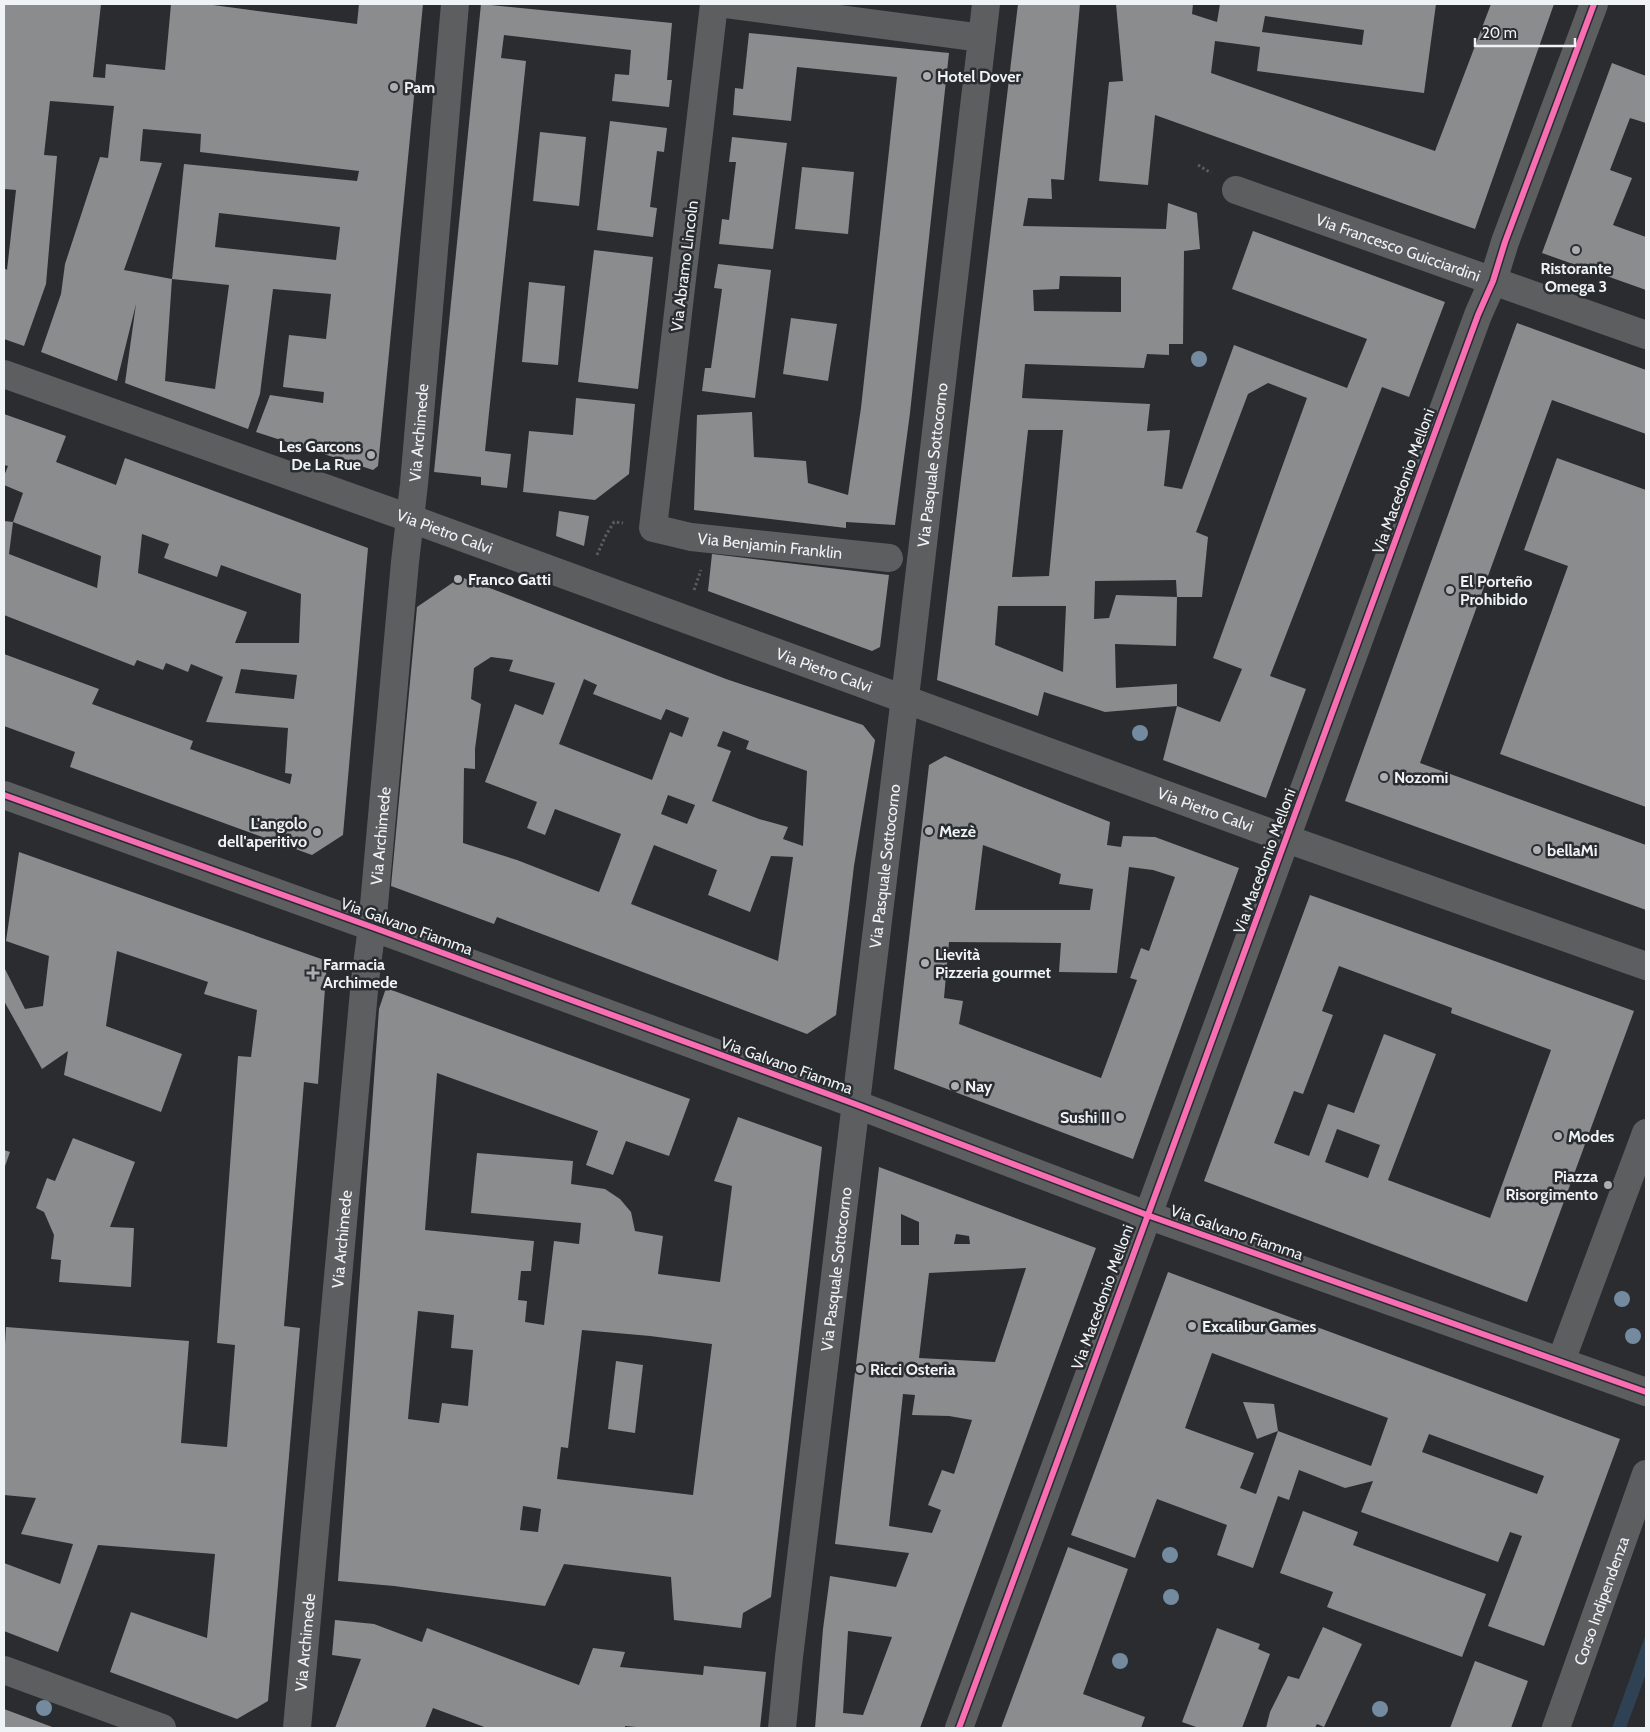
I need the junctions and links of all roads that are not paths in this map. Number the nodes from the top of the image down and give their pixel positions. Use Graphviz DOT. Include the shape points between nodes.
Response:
graph roads {
  1 [pos="455,4"];
  2 [pos="714,4"];
  3 [pos="726,4"];
  4 [pos="986,4"];
  5 [pos="1594,4"];
  6 [pos="982,38"];
  7 [pos="1236,190"];
  8 [pos="1493,280"];
  9 [pos="1646,335"];
  10 [pos="4,374"];
  11 [pos="409,518"];
  12 [pos="653,528"];
  13 [pos="889,558"];
  14 [pos="904,700"];
  15 [pos="4,795"];
  16 [pos="1287,839"];
  17 [pos="372,927"];
  18 [pos="1646,966"];
  19 [pos="855,1104"];
  20 [pos="1646,1133"];
  21 [pos="1147,1215"];
  22 [pos="1561,1361"];
  23 [pos="1646,1392"];
  24 [pos="1646,1474"];
  25 [pos="4,1670"];
  26 [pos="162,1728"];
  27 [pos="297,1728"];
  28 [pos="782,1728"];
  29 [pos="960,1728"];
  30 [pos="1556,1728"];
  1 -- 11 [label="street, Via Archimede"];
  2 -- 12 [label="street, Via Abramo Lincoln"];
  3 -- 6 [label="street"];
  4 -- 6 [label="street, Via Pasquale Sottocorno"];
  5 -- 8 [label="street, Via Macedonio Melloni"];
  6 -- 14 [label="street, Via Pasquale Sottocorno"];
  7 -- 8 [label="street, Via Francesco Guicciardini"];
  8 -- 9 [label="street, Via Francesco Guicciardini"];
  8 -- 16 [label="street, Via Macedonio Melloni"];
  10 -- 11 [label="street, Via Pietro Calvi"];
  11 -- 14 [label="street, Via Pietro Calvi"];
  11 -- 17 [label="street, Via Archimede"];
  12 -- 13 [label="street, Via Benjamin Franklin" via="691,537"];
  14 -- 16 [label="street, Via Pietro Calvi"];
  14 -- 19 [label="street, Via Pasquale Sottocorno"];
  15 -- 17 [label="street, Via Galvano Fiamma"];
  16 -- 18 [label="street, Via Pietro Calvi"];
  16 -- 21 [label="street, Via Macedonio Melloni"];
  17 -- 19 [label="street, Via Galvano Fiamma"];
  17 -- 27 [label="street, Via Archimede"];
  19 -- 21 [label="street, Via Galvano Fiamma"];
  19 -- 28 [label="street, Via Pasquale Sottocorno"];
  20 -- 22 [label="street"];
  21 -- 22 [label="street, Via Galvano Fiamma"];
  21 -- 29 [label="street, Via Macedonio Melloni"];
  22 -- 23 [label="street"];
  24 -- 30 [label="street, Corso Indipendenza"];
  25 -- 26 [label="street"];
}
